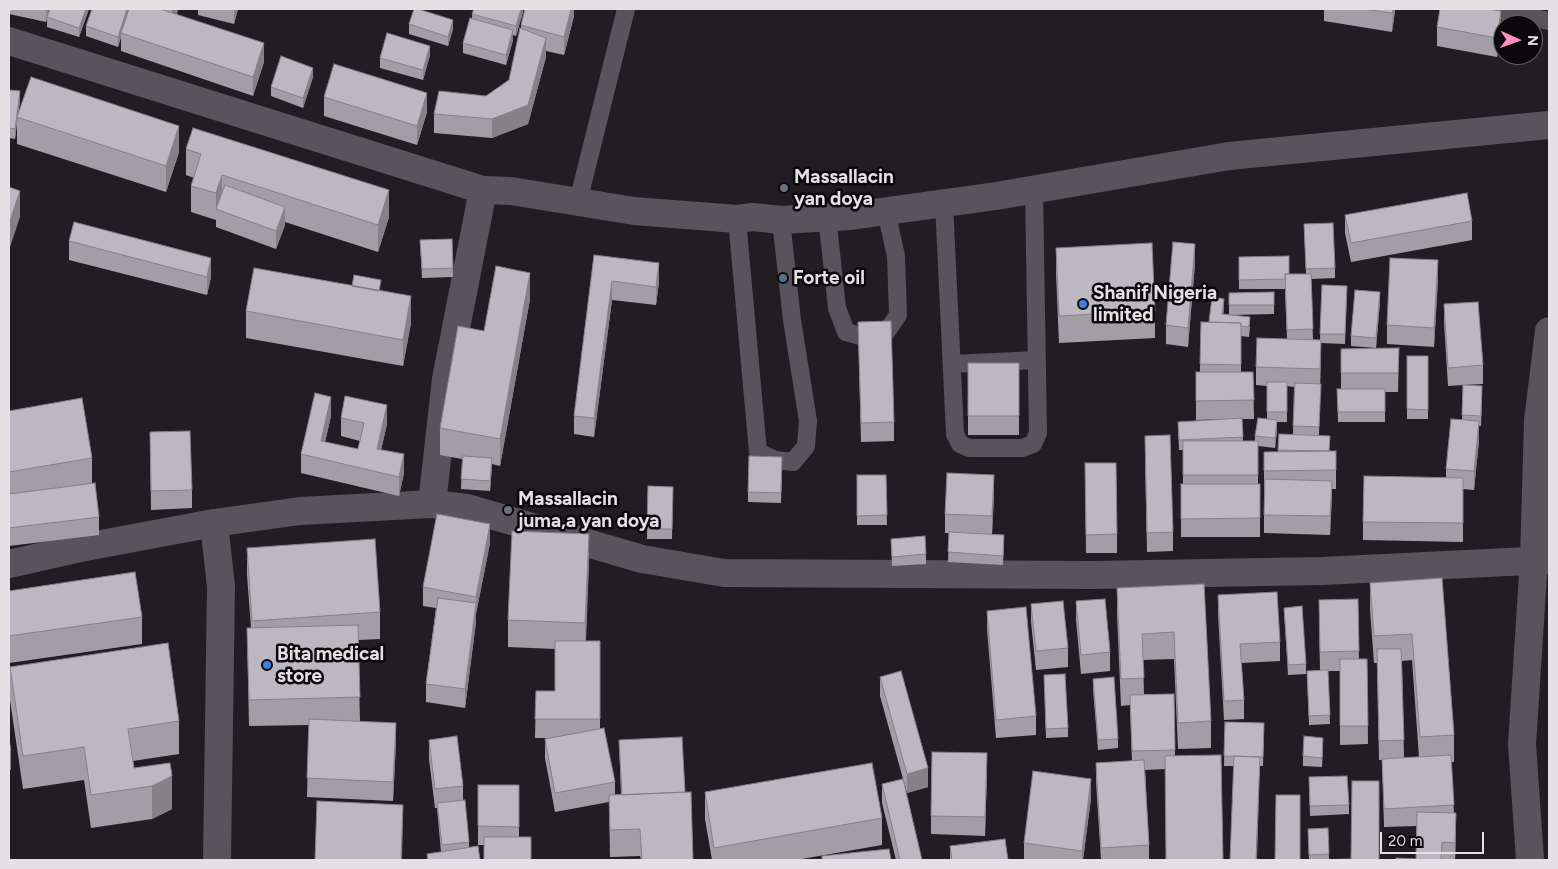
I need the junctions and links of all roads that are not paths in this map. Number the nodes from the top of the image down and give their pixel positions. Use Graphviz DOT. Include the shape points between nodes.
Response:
graph roads {
  1 [pos="626,9"];
  2 [pos="1492,9"];
  3 [pos="1549,21"];
  4 [pos="9,41"];
  5 [pos="1549,125"];
  6 [pos="1034,189"];
  7 [pos="483,190"];
  8 [pos="578,202"];
  9 [pos="944,203"];
  10 [pos="886,211"];
  11 [pos="827,216"];
  12 [pos="737,219"];
  13 [pos="781,220"];
  14 [pos="1549,331"];
  15 [pos="1037,360"];
  16 [pos="952,364"];
  17 [pos="432,504"];
  18 [pos="214,523"];
  19 [pos="1542,560"];
  20 [pos="9,564"];
  21 [pos="217,860"];
  22 [pos="1530,860"];
  1 -- 8 [label="lane"];
  2 -- 3 [label="lane"];
  4 -- 7 [label="street"];
  5 -- 6 [label="street" via="1229,156"];
  6 -- 9 [label="street"];
  6 -- 15 [label="lane"];
  7 -- 8 [label="street" via="511,191"];
  7 -- 17 [label="street" via="446,379"];
  8 -- 12 [label="street" via="634,211"];
  9 -- 10 [label="street"];
  9 -- 16 [label="lane"];
  10 -- 11 [label="street"];
  10 -- 11 [label="lane" via="896,256 898,315 884,334 864,337 846,332 837,308"];
  11 -- 13 [label="street"];
  12 -- 13 [label="street"];
  12 -- 13 [label="lane" via="758,452 775,460 793,462 806,446 808,421"];
  14 -- 19 [label="street" via="1538,421"];
  15 -- 16 [label="lane"];
  15 -- 16 [label="lane" via="1038,434 1033,444 1022,448 969,448 960,444 955,434"];
  17 -- 18 [label="street" via="300,511"];
  17 -- 19 [label="street" via="467,508 642,560 724,572 1102,575 1322,571"];
  18 -- 20 [label="street"];
  18 -- 21 [label="street" via="221,587"];
  19 -- 22 [label="street" via="1522,744"];
}
